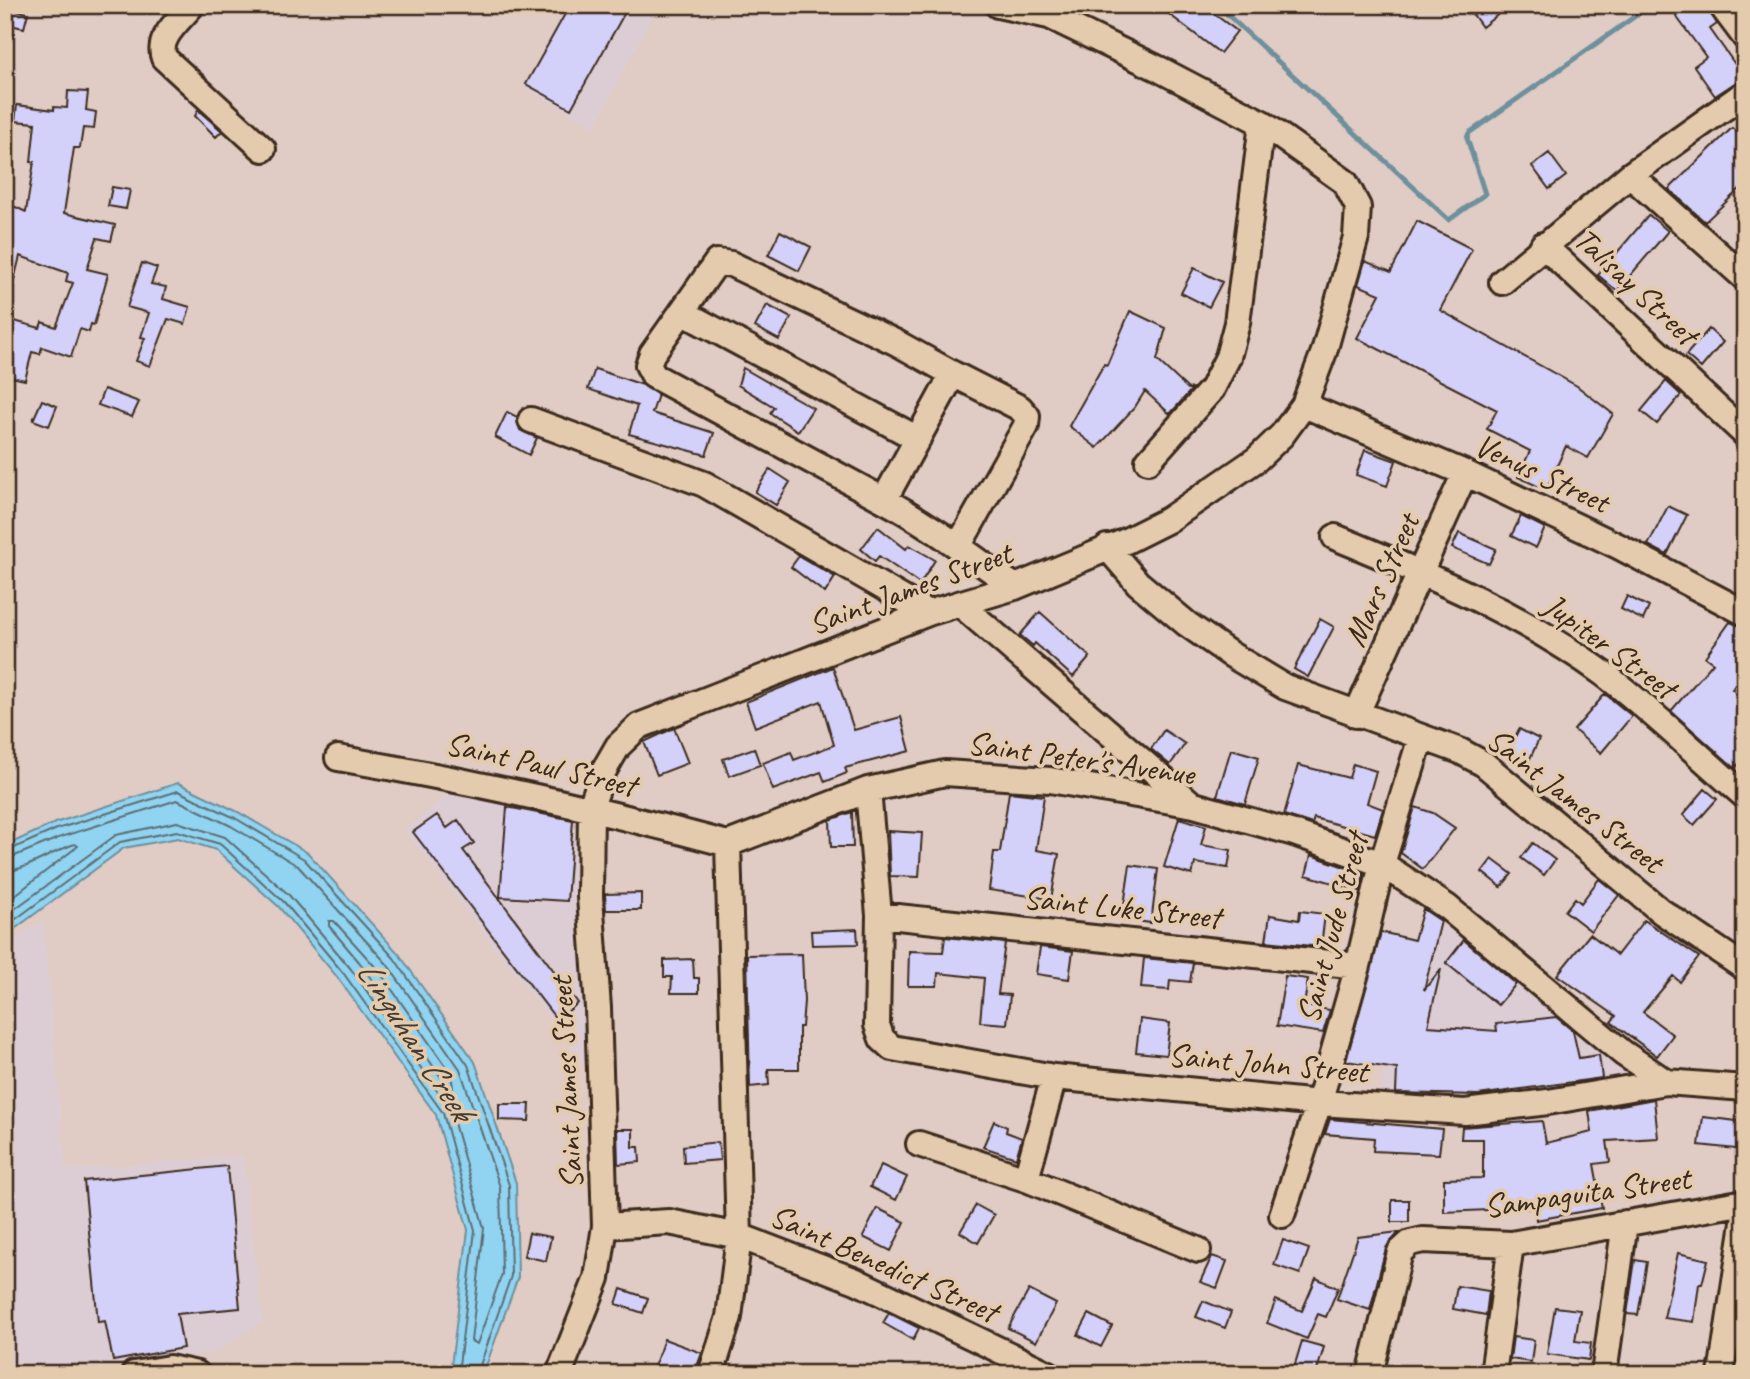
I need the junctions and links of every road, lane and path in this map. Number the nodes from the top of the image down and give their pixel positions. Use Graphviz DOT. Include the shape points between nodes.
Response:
graph roads {
  1 [pos="192,5"];
  2 [pos="998,5"];
  3 [pos="1721,5"];
  4 [pos="1745,37"];
  5 [pos="1745,93"];
  6 [pos="1262,123"];
  7 [pos="263,149"];
  8 [pos="1630,175"];
  9 [pos="1543,245"];
  10 [pos="1745,278"];
  11 [pos="1502,282"];
  12 [pos="682,312"];
  13 [pos="953,374"];
  14 [pos="1304,405"];
  15 [pos="531,420"];
  16 [pos="1745,434"];
  17 [pos="918,439"];
  18 [pos="1148,461"];
  19 [pos="1465,473"];
  20 [pos="884,500"];
  21 [pos="1335,537"];
  22 [pos="959,545"];
  23 [pos="1107,547"];
  24 [pos="1421,573"];
  25 [pos="1015,587"];
  26 [pos="961,605"];
  27 [pos="928,612"];
  28 [pos="1745,613"];
  29 [pos="1356,715"];
  30 [pos="1421,737"];
  31 [pos="338,758"];
  32 [pos="868,790"];
  33 [pos="1745,796"];
  34 [pos="1194,805"];
  35 [pos="591,807"];
  36 [pos="728,844"];
  37 [pos="1382,864"];
  38 [pos="879,915"];
  39 [pos="1358,966"];
  40 [pos="1745,968"];
  41 [pos="1054,1077"];
  42 [pos="1666,1082"];
  43 [pos="1745,1088"];
  44 [pos="1319,1103"];
  45 [pos="919,1144"];
  46 [pos="1027,1180"];
  47 [pos="1745,1202"];
  48 [pos="1282,1215"];
  49 [pos="1745,1216"];
  50 [pos="1625,1223"];
  51 [pos="605,1226"];
  52 [pos="739,1236"];
  53 [pos="1511,1244"];
  54 [pos="1198,1250"];
  55 [pos="717,1372"];
  56 [pos="134,1374"];
  57 [pos="197,1374"];
  58 [pos="558,1374"];
  59 [pos="1049,1374"];
  60 [pos="1370,1374"];
  61 [pos="1493,1374"];
  62 [pos="1604,1374"];
  63 [pos="1721,1374"];
  1 -- 7 [label="street" via="163,41 164,58"];
  2 -- 6 [label="street" via="1049,16"];
  3 -- 4 [label="street"];
  5 -- 8 [label="street"];
  6 -- 14 [label="street" via="1345,182 1357,207 1352,254"];
  6 -- 18 [label="street" via="1237,323 1228,357 1212,389"];
  8 -- 9 [label="street"];
  8 -- 10 [label="street"];
  9 -- 11 [label="street"];
  9 -- 16 [label="street, Talisay Street"];
  12 -- 13 [label="street" via="723,260"];
  12 -- 17 [label="street"];
  12 -- 20 [label="street" via="652,355 648,365 654,376"];
  13 -- 17 [label="street"];
  13 -- 22 [label="street" via="1020,408 1027,416 1027,426"];
  14 -- 19 [label="street, Venus Street"];
  14 -- 23 [label="street" via="1257,459 1168,520"];
  15 -- 27 [label="street" via="705,484"];
  17 -- 20 [label="street"];
  19 -- 24 [label="street, Mars Street"];
  19 -- 28 [label="street, Venus Street"];
  20 -- 22 [label="street"];
  21 -- 24 [label="street, Jupiter Street"];
  22 -- 25 [label="street"];
  23 -- 25 [label="street, Saint James Street"];
  23 -- 29 [label="street, Saint James Street" via="1138,583 1230,654 1285,687"];
  24 -- 29 [label="street, Mars Street"];
  24 -- 33 [label="street, Jupiter Street" via="1517,619 1604,674"];
  25 -- 26 [label="street, Saint James Street"];
  26 -- 27 [label="street, Saint James Street"];
  26 -- 34 [label="street"];
  27 -- 35 [label="street, Saint James Street" via="639,726 618,747 603,772"];
  29 -- 30 [label="street, Saint James Street"];
  30 -- 37 [label="street, Saint Jude Street"];
  30 -- 40 [label="street, Saint James Street" via="1484,764 1662,912"];
  31 -- 35 [label="street, Saint Paul Street" via="403,767"];
  32 -- 34 [label="street, Saint Peter's Avenue" via="945,773 1050,780"];
  32 -- 36 [label="street, Saint Peter's Avenue"];
  32 -- 38 [label="street"];
  34 -- 37 [label="street, Saint Peter's Avenue"];
  35 -- 36 [label="street, Saint Paul Street"];
  35 -- 51 [label="street, Saint James Street" via="590,897"];
  36 -- 52 [label="street"];
  37 -- 39 [label="street, Saint Jude Street"];
  37 -- 42 [label="street, Saint Peter's Avenue" via="1447,907 1623,1054"];
  38 -- 39 [label="street, Saint Luke Street"];
  38 -- 41 [label="street, Saint John Street" via="877,1025 882,1039 892,1048"];
  39 -- 44 [label="street, Saint Jude Street"];
  41 -- 44 [label="street, Saint John Street"];
  41 -- 46 [label="street"];
  42 -- 43 [label="street, Saint Peter's Avenue"];
  42 -- 44 [label="street, Saint John Street" via="1465,1112"];
  44 -- 48 [label="street, Saint Jude Street"];
  45 -- 46 [label="street"];
  46 -- 54 [label="street"];
  47 -- 50 [label="street, Sampaguita Street"];
  49 -- 63 [label="street"];
  50 -- 53 [label="street, Sampaguita Street"];
  50 -- 62 [label="street"];
  51 -- 52 [label="street, Saint Benedict Street" via="669,1222"];
  51 -- 58 [label="street, Saint James Street" via="597,1278"];
  52 -- 55 [label="street"];
  52 -- 59 [label="street, Saint Benedict Street" via="856,1281"];
  53 -- 60 [label="street, Sampaguita Street" via="1410,1243 1401,1252"];
  53 -- 61 [label="street"];
  56 -- 57 [label="street" via="169,1368"];
}
